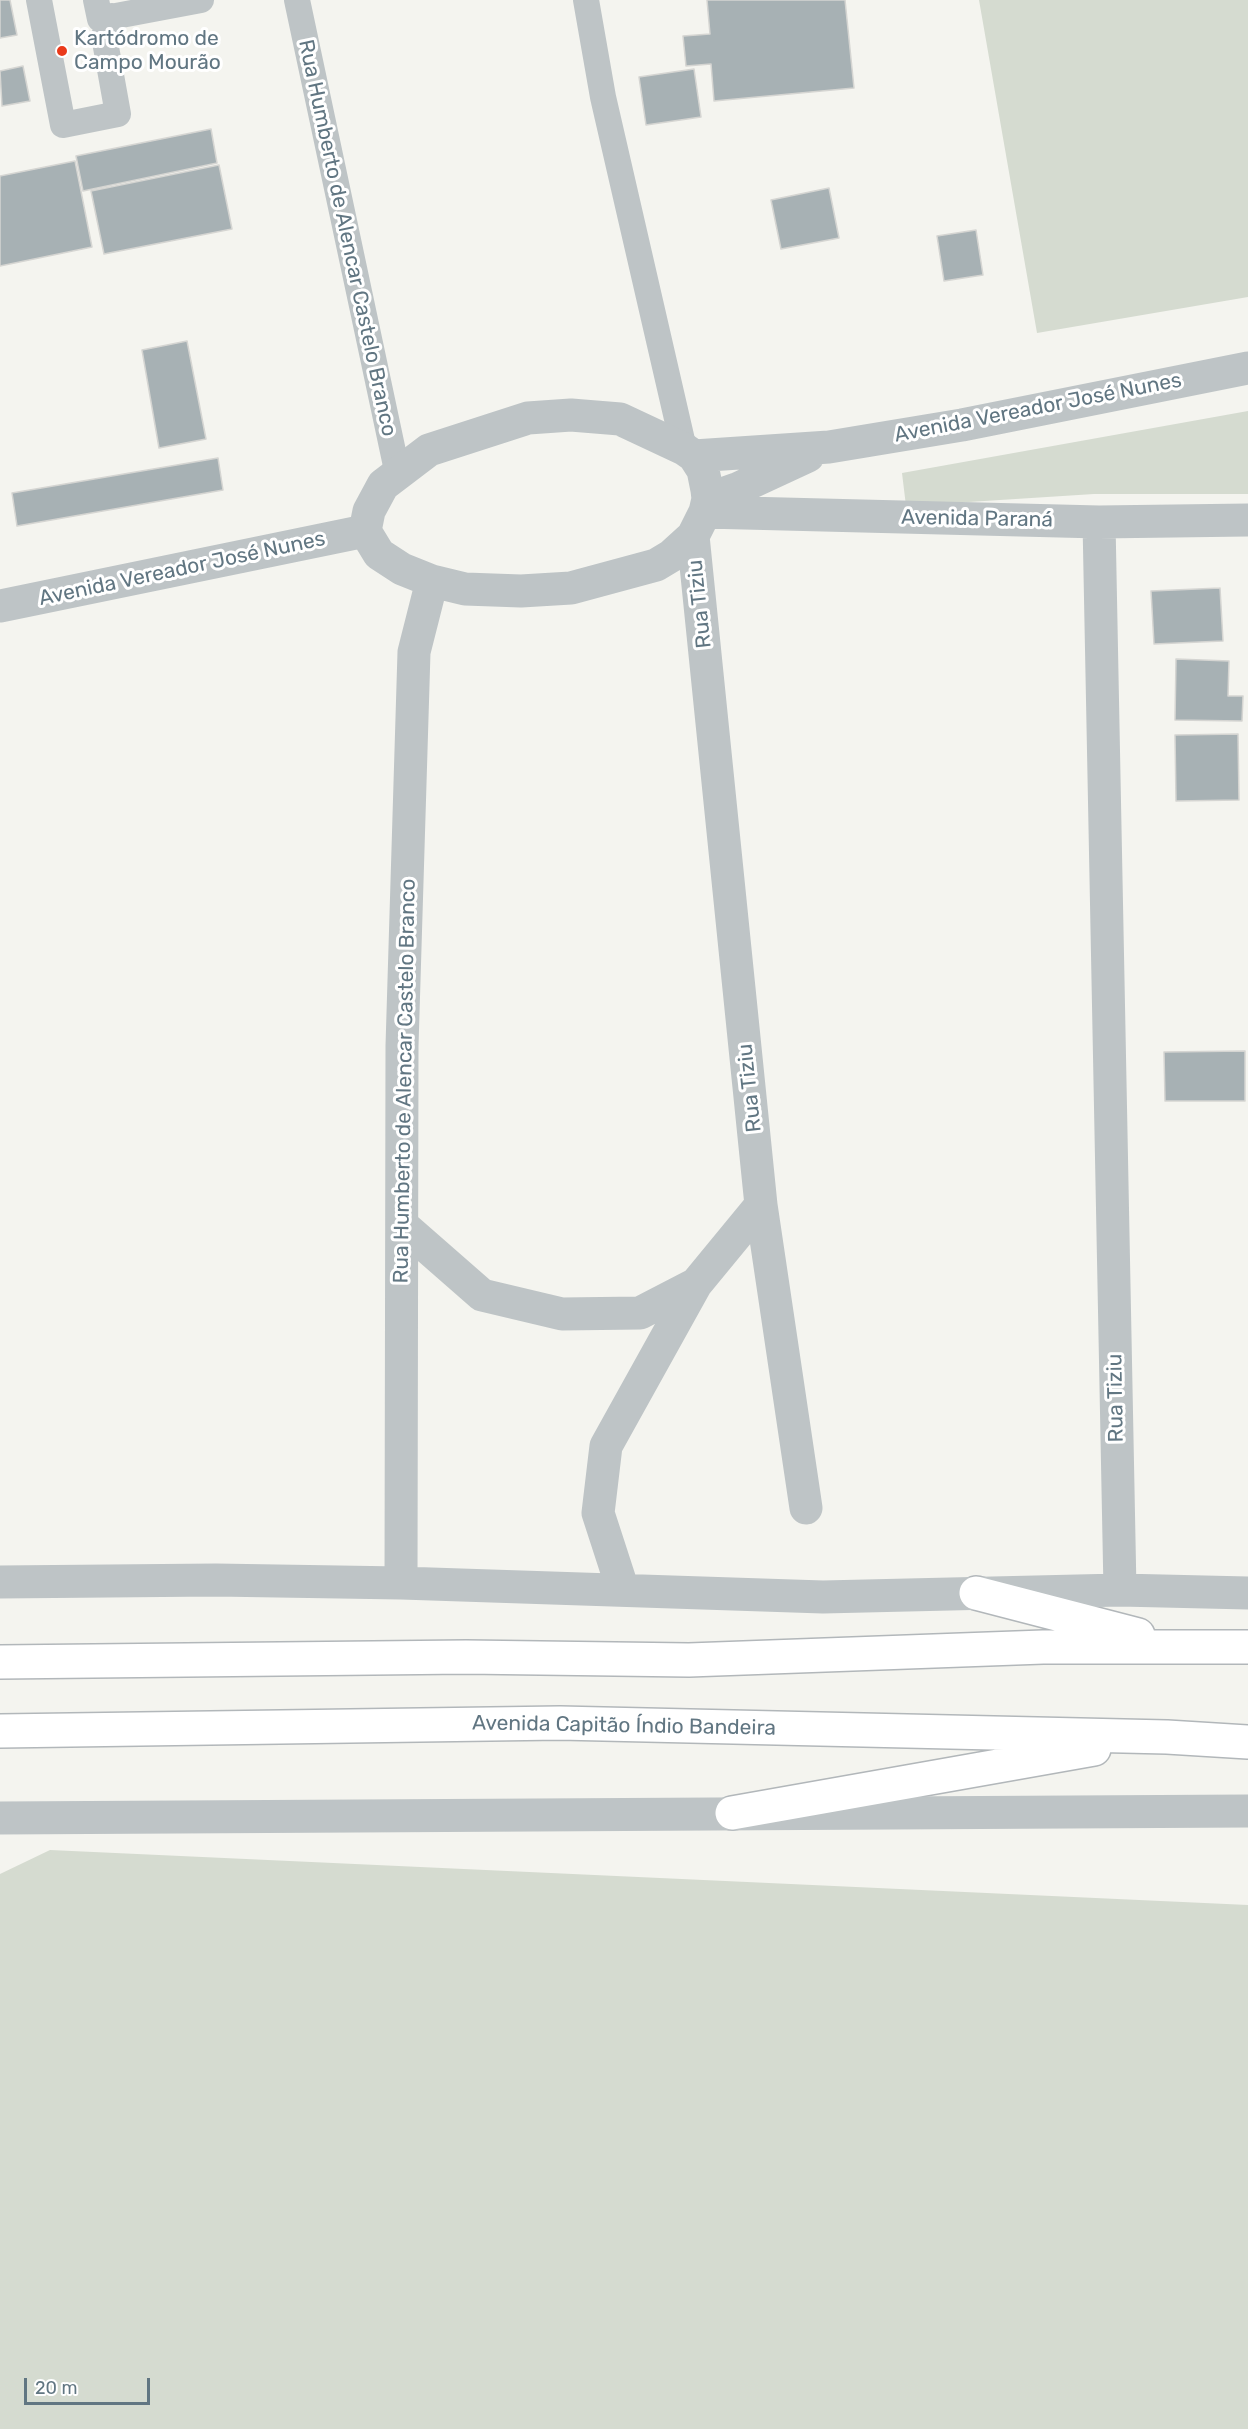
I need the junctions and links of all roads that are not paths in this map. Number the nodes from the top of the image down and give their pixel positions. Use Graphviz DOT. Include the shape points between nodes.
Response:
graph roads {
  1 [pos="39,0"];
  2 [pos="201,0"];
  3 [pos="297,0"];
  4 [pos="586,0"];
  5 [pos="104,8"];
  6 [pos="1248,368"];
  7 [pos="829,447"];
  8 [pos="689,453"];
  9 [pos="398,475"];
  10 [pos="702,516"];
  11 [pos="1248,520"];
  12 [pos="1099,522"];
  13 [pos="365,531"];
  14 [pos="432,580"];
  15 [pos="0,606"];
  16 [pos="762,1205"];
  17 [pos="402,1225"];
  18 [pos="696,1284"];
  19 [pos="806,1508"];
  20 [pos="0,1582"];
  21 [pos="401,1583"];
  22 [pos="623,1590"];
  23 [pos="1120,1590"];
  24 [pos="976,1593"];
  25 [pos="1248,1593"];
  26 [pos="1186,1647"];
  27 [pos="1248,1647"];
  28 [pos="0,1662"];
  29 [pos="0,1731"];
  30 [pos="1167,1737"];
  31 [pos="1248,1742"];
  32 [pos="1248,1811"];
  33 [pos="732,1813"];
  34 [pos="0,1818"];
  1 -- 5 [label="lane" via="63,125 118,114 104,36"];
  2 -- 5 [label="lane"];
  3 -- 9 [label="lane, Rua Humberto de Alencar Castelo Branco"];
  4 -- 8 [label="lane" via="603,98"];
  6 -- 7 [label="street, Avenida Vereador José Nunes" via="962,425"];
  7 -- 8 [label="street, Avenida Vereador José Nunes"];
  7 -- 10 [label="street, Avenida Vereador José Nunes" via="739,488"];
  8 -- 9 [label="street" via="620,419 571,415 528,418 429,450"];
  8 -- 10 [label="street, Rua Tiziu" via="703,470"];
  9 -- 13 [label="street" via="383,485 369,511"];
  10 -- 12 [label="street, Avenida Paraná"];
  10 -- 14 [label="street" via="671,556 656,565 571,588 465,589"];
  10 -- 16 [label="street, Rua Tiziu"];
  11 -- 12 [label="street, Avenida Paraná"];
  12 -- 23 [label="street, Rua Tiziu"];
  13 -- 14 [label="street" via="379,554 402,569"];
  13 -- 15 [label="street, Avenida Vereador José Nunes"];
  14 -- 17 [label="street, Rua Humberto de Alencar Castelo Branco" via="414,652 402,1046"];
  16 -- 18 [label="street"];
  16 -- 19 [label="street, Rua Tiziu"];
  17 -- 18 [label="street" via="482,1295 562,1314 640,1313"];
  17 -- 21 [label="street, Rua Humberto de Alencar Castelo Branco"];
  18 -- 22 [label="street" via="606,1446 598,1513"];
  20 -- 21 [label="street"];
  21 -- 22 [label="street"];
  22 -- 24 [label="street" via="823,1597"];
  23 -- 24 [label="street"];
  23 -- 25 [label="street"];
  24 -- 26 [label="main road"];
  26 -- 27 [label="main road"];
  26 -- 28 [label="main road" via="1043,1647 690,1660 466,1657"];
  29 -- 30 [label="main road, Avenida Capitão Índio Bandeira" via="560,1723"];
  30 -- 31 [label="main road, Avenida Capitão Índio Bandeira"];
  30 -- 33 [label="main road"];
  32 -- 33 [label="street"];
  33 -- 34 [label="street"];
}
